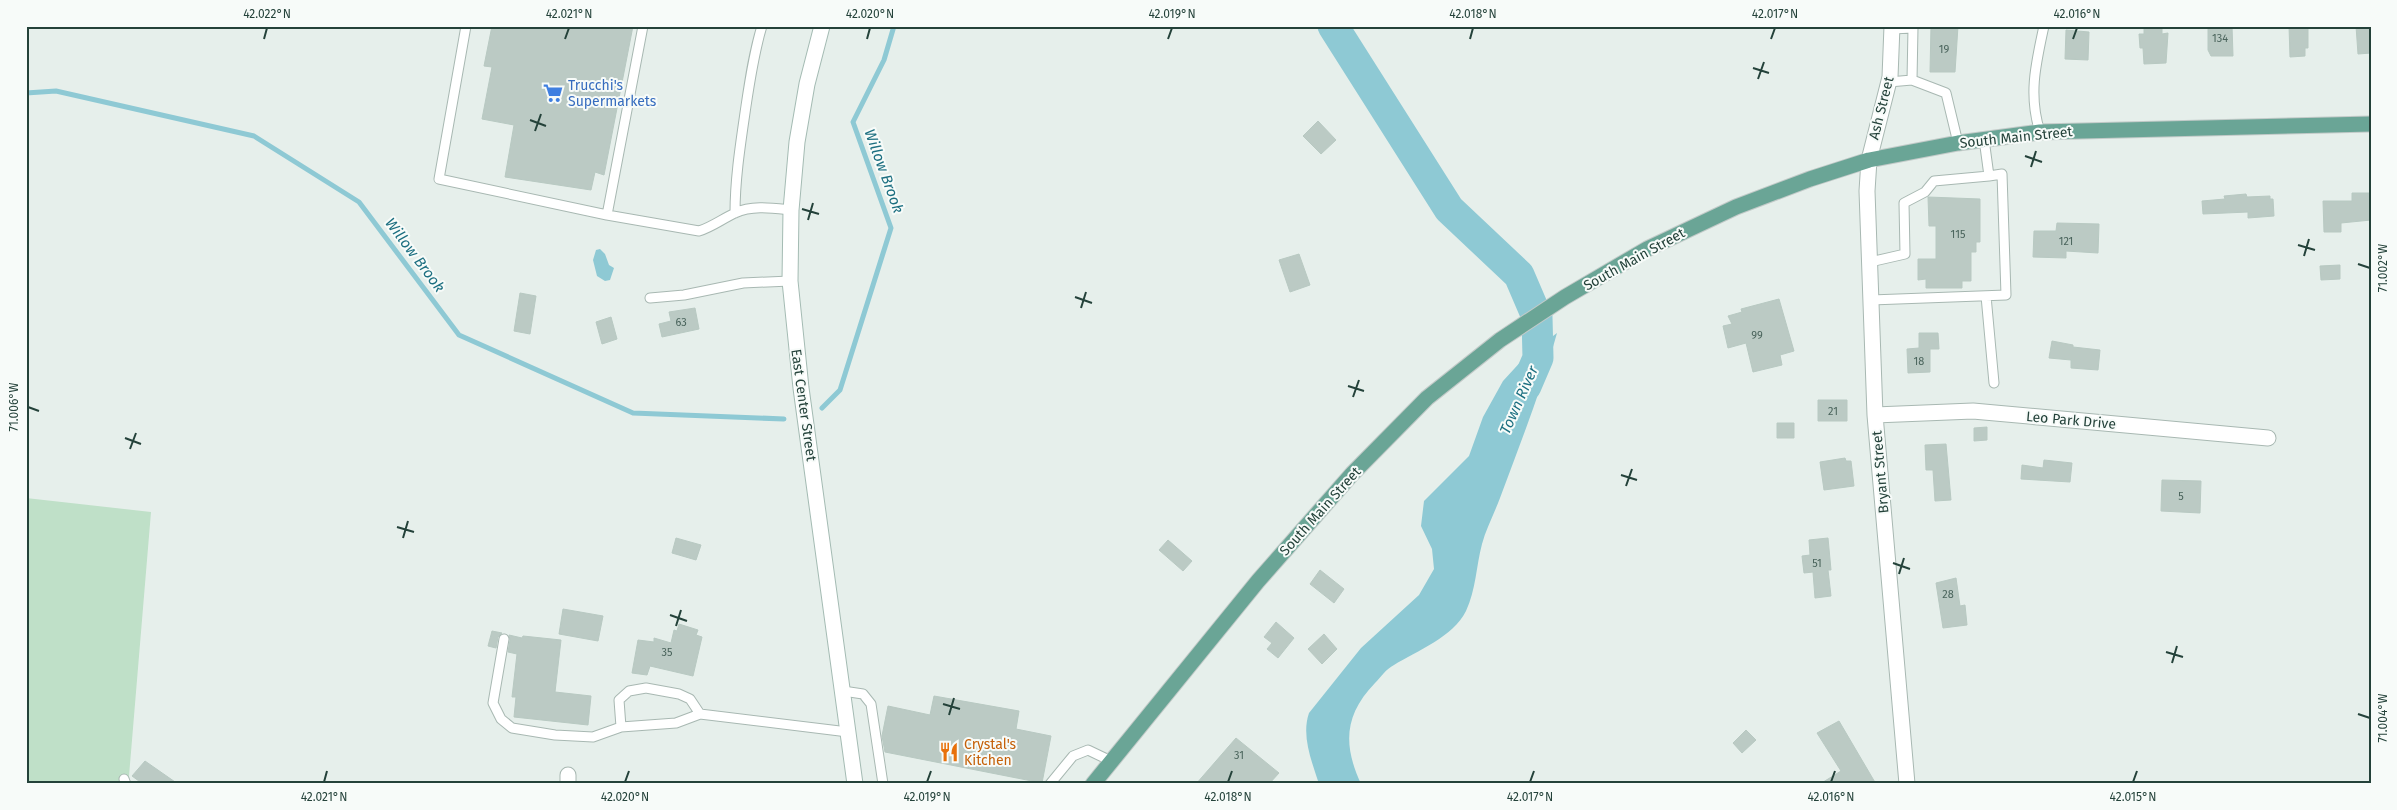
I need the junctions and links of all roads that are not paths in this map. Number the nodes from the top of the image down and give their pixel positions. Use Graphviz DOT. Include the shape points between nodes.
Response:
graph roads {
  1 [pos="466,26"];
  2 [pos="643,26"];
  3 [pos="762,26"];
  4 [pos="822,26"];
  5 [pos="2044,26"];
  6 [pos="1892,27"];
  7 [pos="1912,80"];
  8 [pos="1889,82"];
  9 [pos="2371,124"];
  10 [pos="2040,132"];
  11 [pos="1984,139"];
  12 [pos="1958,143"];
  13 [pos="1869,160"];
  14 [pos="1989,176"];
  15 [pos="790,210"];
  16 [pos="735,213"];
  17 [pos="607,215"];
  18 [pos="1870,262"];
  19 [pos="790,281"];
  20 [pos="1986,296"];
  21 [pos="650,298"];
  22 [pos="1871,300"];
  23 [pos="1994,382"];
  24 [pos="1874,414"];
  25 [pos="2268,438"];
  26 [pos="504,639"];
  27 [pos="842,692"];
  28 [pos="700,714"];
  29 [pos="622,727"];
  30 [pos="848,732"];
  31 [pos="1111,761"];
  32 [pos="855,784"];
  33 [pos="882,784"];
  34 [pos="1050,784"];
  35 [pos="1093,784"];
  36 [pos="1907,784"];
  1 -- 17 [label="lane" via="439,179"];
  2 -- 17 [label="lane"];
  3 -- 16 [label="lane" via="742,132"];
  4 -- 15 [label="street, East Center Street" via="804,99"];
  5 -- 10 [label="lane" via="2035,68 2033,112"];
  6 -- 7 [label="lane" via="1914,28"];
  6 -- 8 [label="street, Ash Street"];
  7 -- 8 [label="lane"];
  7 -- 12 [label="lane" via="1946,93"];
  8 -- 13 [label="street, Ash Street"];
  9 -- 10 [label="main road, South Main Street"];
  10 -- 11 [label="main road, South Main Street"];
  11 -- 12 [label="main road, South Main Street"];
  11 -- 14 [label="lane"];
  12 -- 13 [label="main road, South Main Street"];
  13 -- 18 [label="street, Bryant Street"];
  13 -- 31 [label="main road, South Main Street" via="1736,207 1647,249 1500,340 1427,398 1352,474 1258,582"];
  14 -- 18 [label="lane" via="1934,182 1925,192 1904,203 1905,254"];
  14 -- 20 [label="lane" via="2002,174 2006,295"];
  15 -- 16 [label="lane" via="765,207"];
  15 -- 19 [label="street, East Center Street"];
  16 -- 17 [label="lane" via="710,228 698,231"];
  18 -- 22 [label="street, Bryant Street"];
  19 -- 21 [label="lane" via="743,283"];
  19 -- 27 [label="street, East Center Street" via="800,388"];
  20 -- 22 [label="lane"];
  20 -- 23 [label="lane"];
  22 -- 24 [label="street, Bryant Street"];
  24 -- 25 [label="street, Leo Park Drive" via="1973,410"];
  24 -- 36 [label="street, Bryant Street"];
  26 -- 29 [label="lane" via="493,703 502,719 512,728 593,737"];
  27 -- 30 [label="street, East Center Street"];
  27 -- 33 [label="lane" via="862,694 871,704"];
  28 -- 29 [label="lane" via="676,723"];
  28 -- 29 [label="lane" via="690,699 646,688 629,691 619,700"];
  28 -- 30 [label="lane"];
  30 -- 32 [label="street, East Center Street"];
  31 -- 34 [label="lane" via="1088,750 1073,756"];
  31 -- 35 [label="main road, South Main Street"];
}
